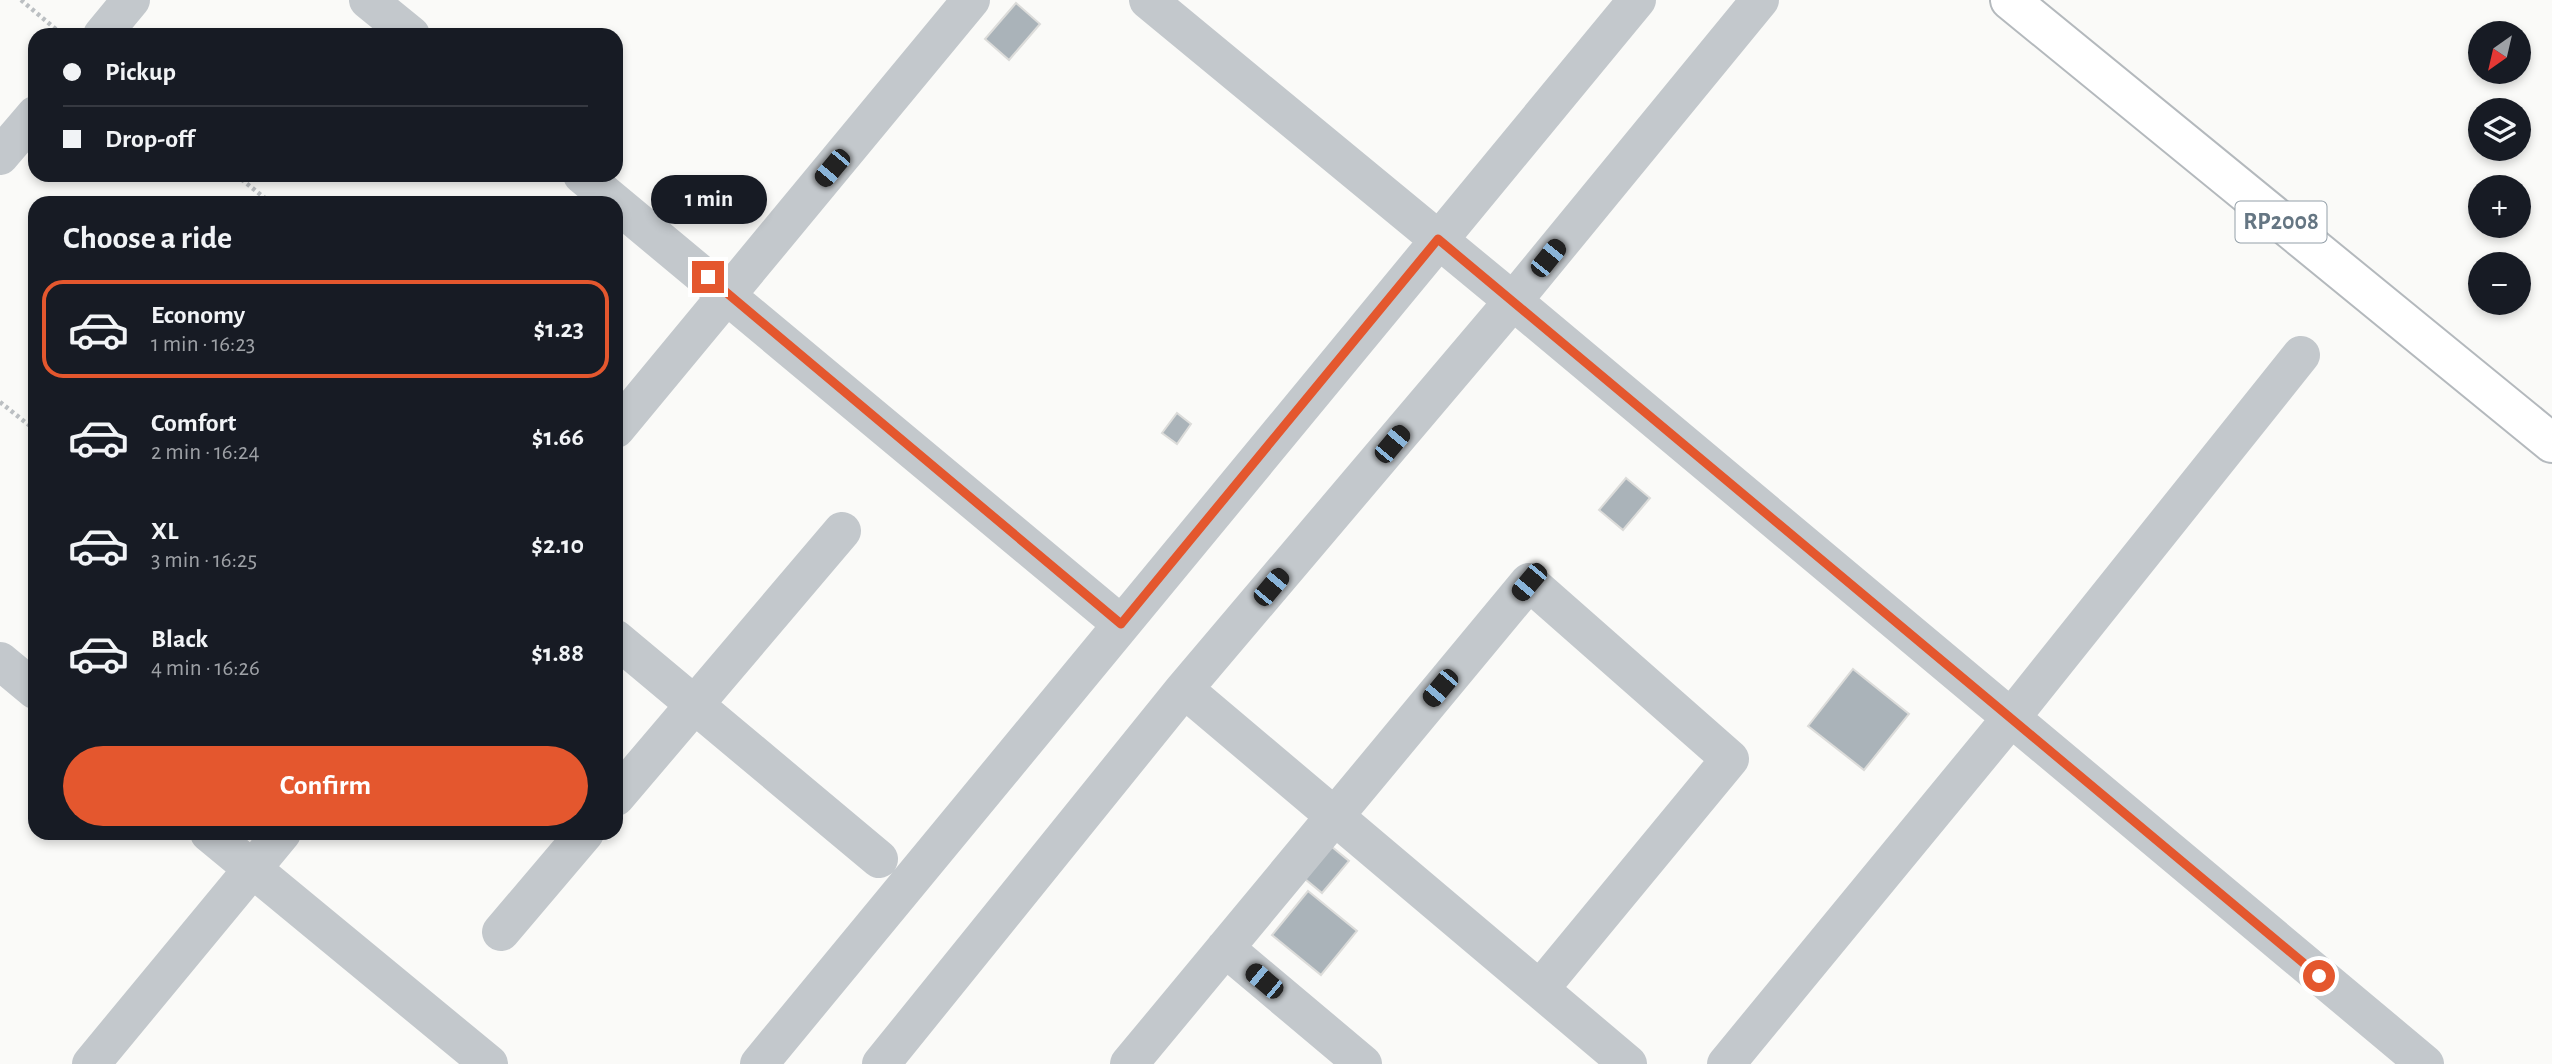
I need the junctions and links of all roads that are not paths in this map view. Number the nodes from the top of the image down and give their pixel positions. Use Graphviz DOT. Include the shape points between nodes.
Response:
graph roads {
  1 [pos="131,0"];
  2 [pos="368,0"];
  3 [pos="971,0"];
  4 [pos="1148,0"];
  5 [pos="1637,0"];
  6 [pos="1760,0"];
  7 [pos="2010,0"];
  8 [pos="108,28"];
  9 [pos="402,28"];
  10 [pos="28,123"];
  11 [pos="0,156"];
  12 [pos="592,182"];
  13 [pos="609,196"];
  14 [pos="623,208"];
  15 [pos="1438,239"];
  16 [pos="728,294"];
  17 [pos="1513,301"];
  18 [pos="2301,355"];
  19 [pos="623,421"];
  20 [pos="2552,443"];
  21 [pos="842,531"];
  22 [pos="1121,624"];
  23 [pos="623,645"];
  24 [pos="0,661"];
  25 [pos="28,684"];
  26 [pos="1184,689"];
  27 [pos="694,705"];
  28 [pos="2010,719"];
  29 [pos="623,789"];
  30 [pos="1335,815"];
  31 [pos="218,840"];
  32 [pos="276,840"];
  33 [pos="579,840"];
  34 [pos="879,859"];
  35 [pos="253,869"];
  36 [pos="501,932"];
  37 [pos="1225,948"];
  38 [pos="1540,989"];
  39 [pos="91,1064"];
  40 [pos="489,1064"];
  41 [pos="759,1064"];
  42 [pos="881,1064"];
  43 [pos="1129,1064"];
  44 [pos="1363,1064"];
  45 [pos="1628,1064"];
  46 [pos="1726,1064"];
  47 [pos="2425,1064"];
  1 -- 8 [label="street"];
  2 -- 9 [label="street"];
  3 -- 16 [label="street"];
  4 -- 15 [label="street"];
  5 -- 15 [label="street"];
  6 -- 17 [label="street"];
  7 -- 20 [label="highway, RP2008"];
  10 -- 11 [label="street"];
  12 -- 13 [label="street"];
  14 -- 16 [label="street"];
  15 -- 17 [label="street"];
  15 -- 22 [label="street"];
  16 -- 19 [label="street"];
  16 -- 22 [label="street"];
  17 -- 26 [label="street"];
  17 -- 28 [label="street"];
  18 -- 28 [label="street"];
  21 -- 27 [label="street"];
  22 -- 41 [label="street"];
  23 -- 27 [label="street"];
  24 -- 25 [label="street"];
  26 -- 30 [label="street"];
  26 -- 42 [label="street"];
  27 -- 29 [label="street"];
  27 -- 34 [label="street"];
  28 -- 46 [label="street"];
  28 -- 47 [label="street"];
  30 -- 37 [label="street"];
  30 -- 38 [label="street"];
  30 -- 38 [label="street" via="1529,582 1730,759"];
  31 -- 35 [label="street"];
  32 -- 35 [label="street"];
  33 -- 36 [label="street"];
  35 -- 39 [label="street"];
  35 -- 40 [label="street"];
  37 -- 43 [label="street"];
  37 -- 44 [label="street"];
  38 -- 45 [label="street"];
}
